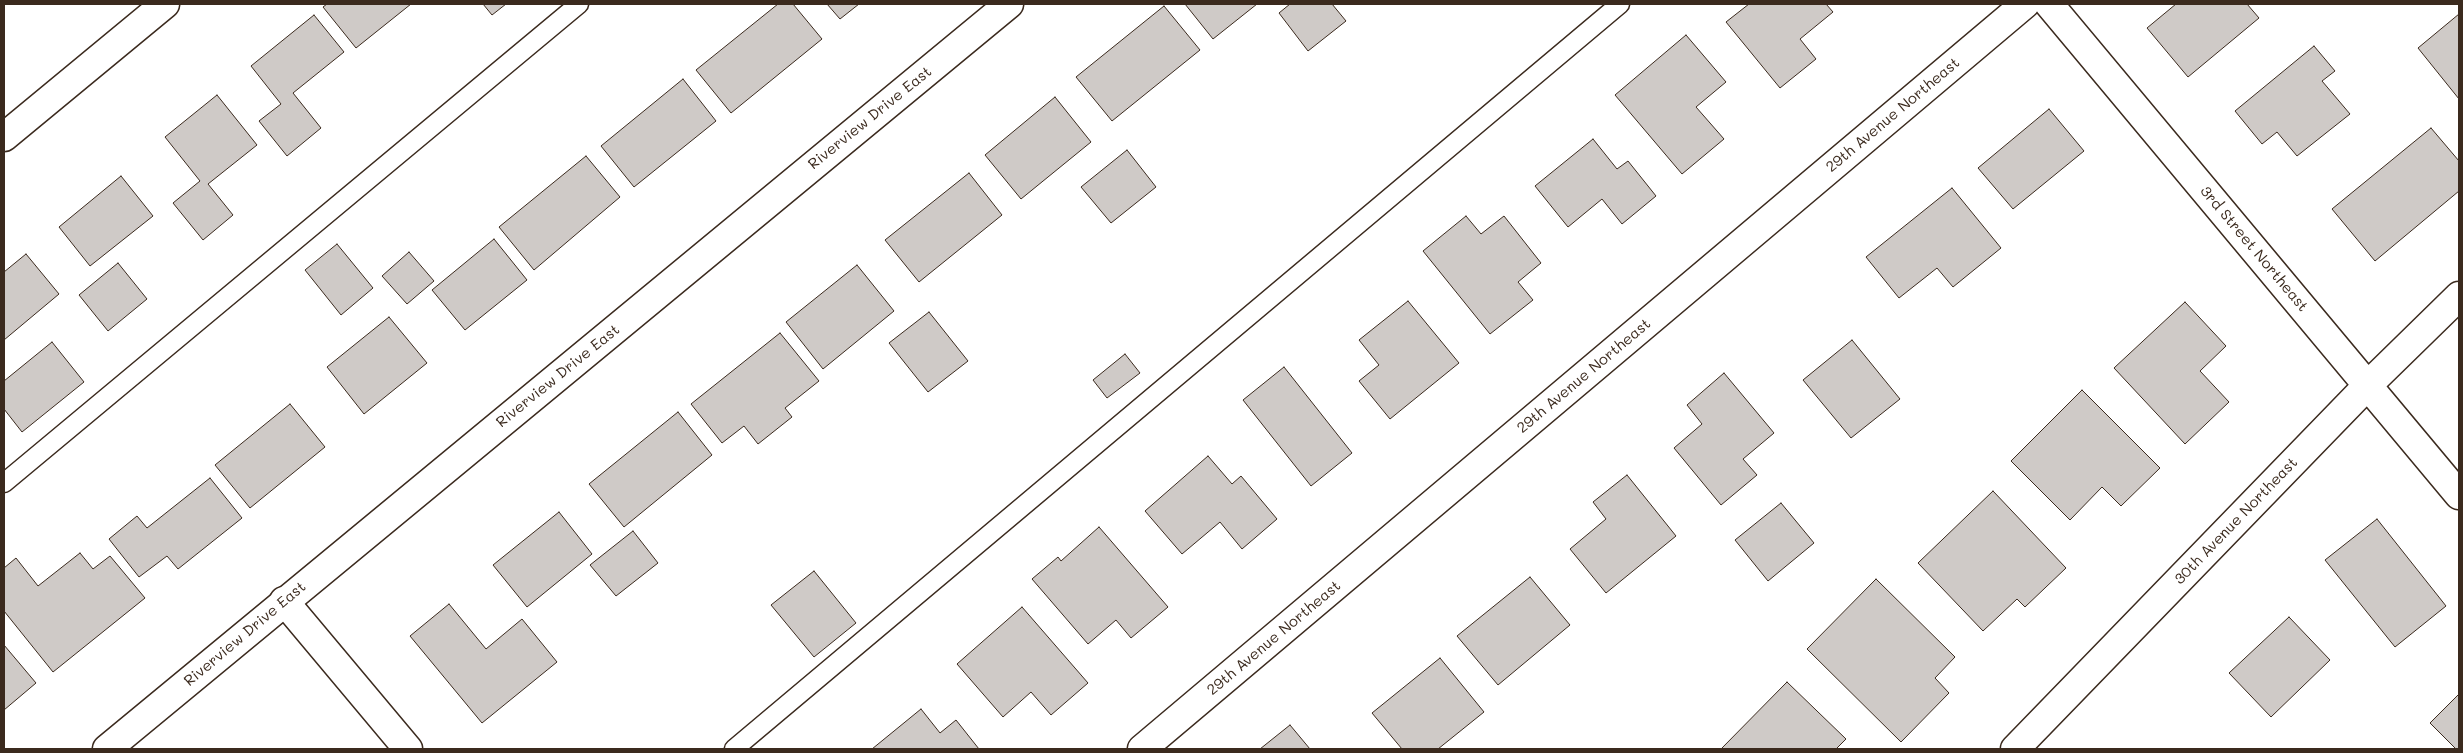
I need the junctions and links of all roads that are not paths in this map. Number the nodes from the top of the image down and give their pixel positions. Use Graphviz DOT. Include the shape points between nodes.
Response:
graph roads {
  1 [pos="165,4"];
  2 [pos="579,4"];
  3 [pos="1009,4"];
  4 [pos="1620,4"];
  5 [pos="2025,4"];
  6 [pos="2049,4"];
  7 [pos="4,137"];
  8 [pos="2459,296"];
  9 [pos="2368,385"];
  10 [pos="4,483"];
  11 [pos="2459,495"];
  12 [pos="284,601"];
  13 [pos="107,749"];
  14 [pos="408,749"];
  15 [pos="734,749"];
  16 [pos="1142,749"];
  17 [pos="2014,749"];
  1 -- 7 [label="street"];
  2 -- 10 [label="lane"];
  3 -- 12 [label="street, Riverview Drive East"];
  4 -- 15 [label="lane"];
  5 -- 16 [label="street, 29th Avenue Northeast"];
  6 -- 9 [label="street, 3rd Street Northeast"];
  8 -- 9 [label="street, 30th Avenue Northeast"];
  9 -- 11 [label="street, 3rd Street Northeast"];
  9 -- 17 [label="street, 30th Avenue Northeast"];
  12 -- 13 [label="street, Riverview Drive East"];
  12 -- 14 [label="street"];
}
